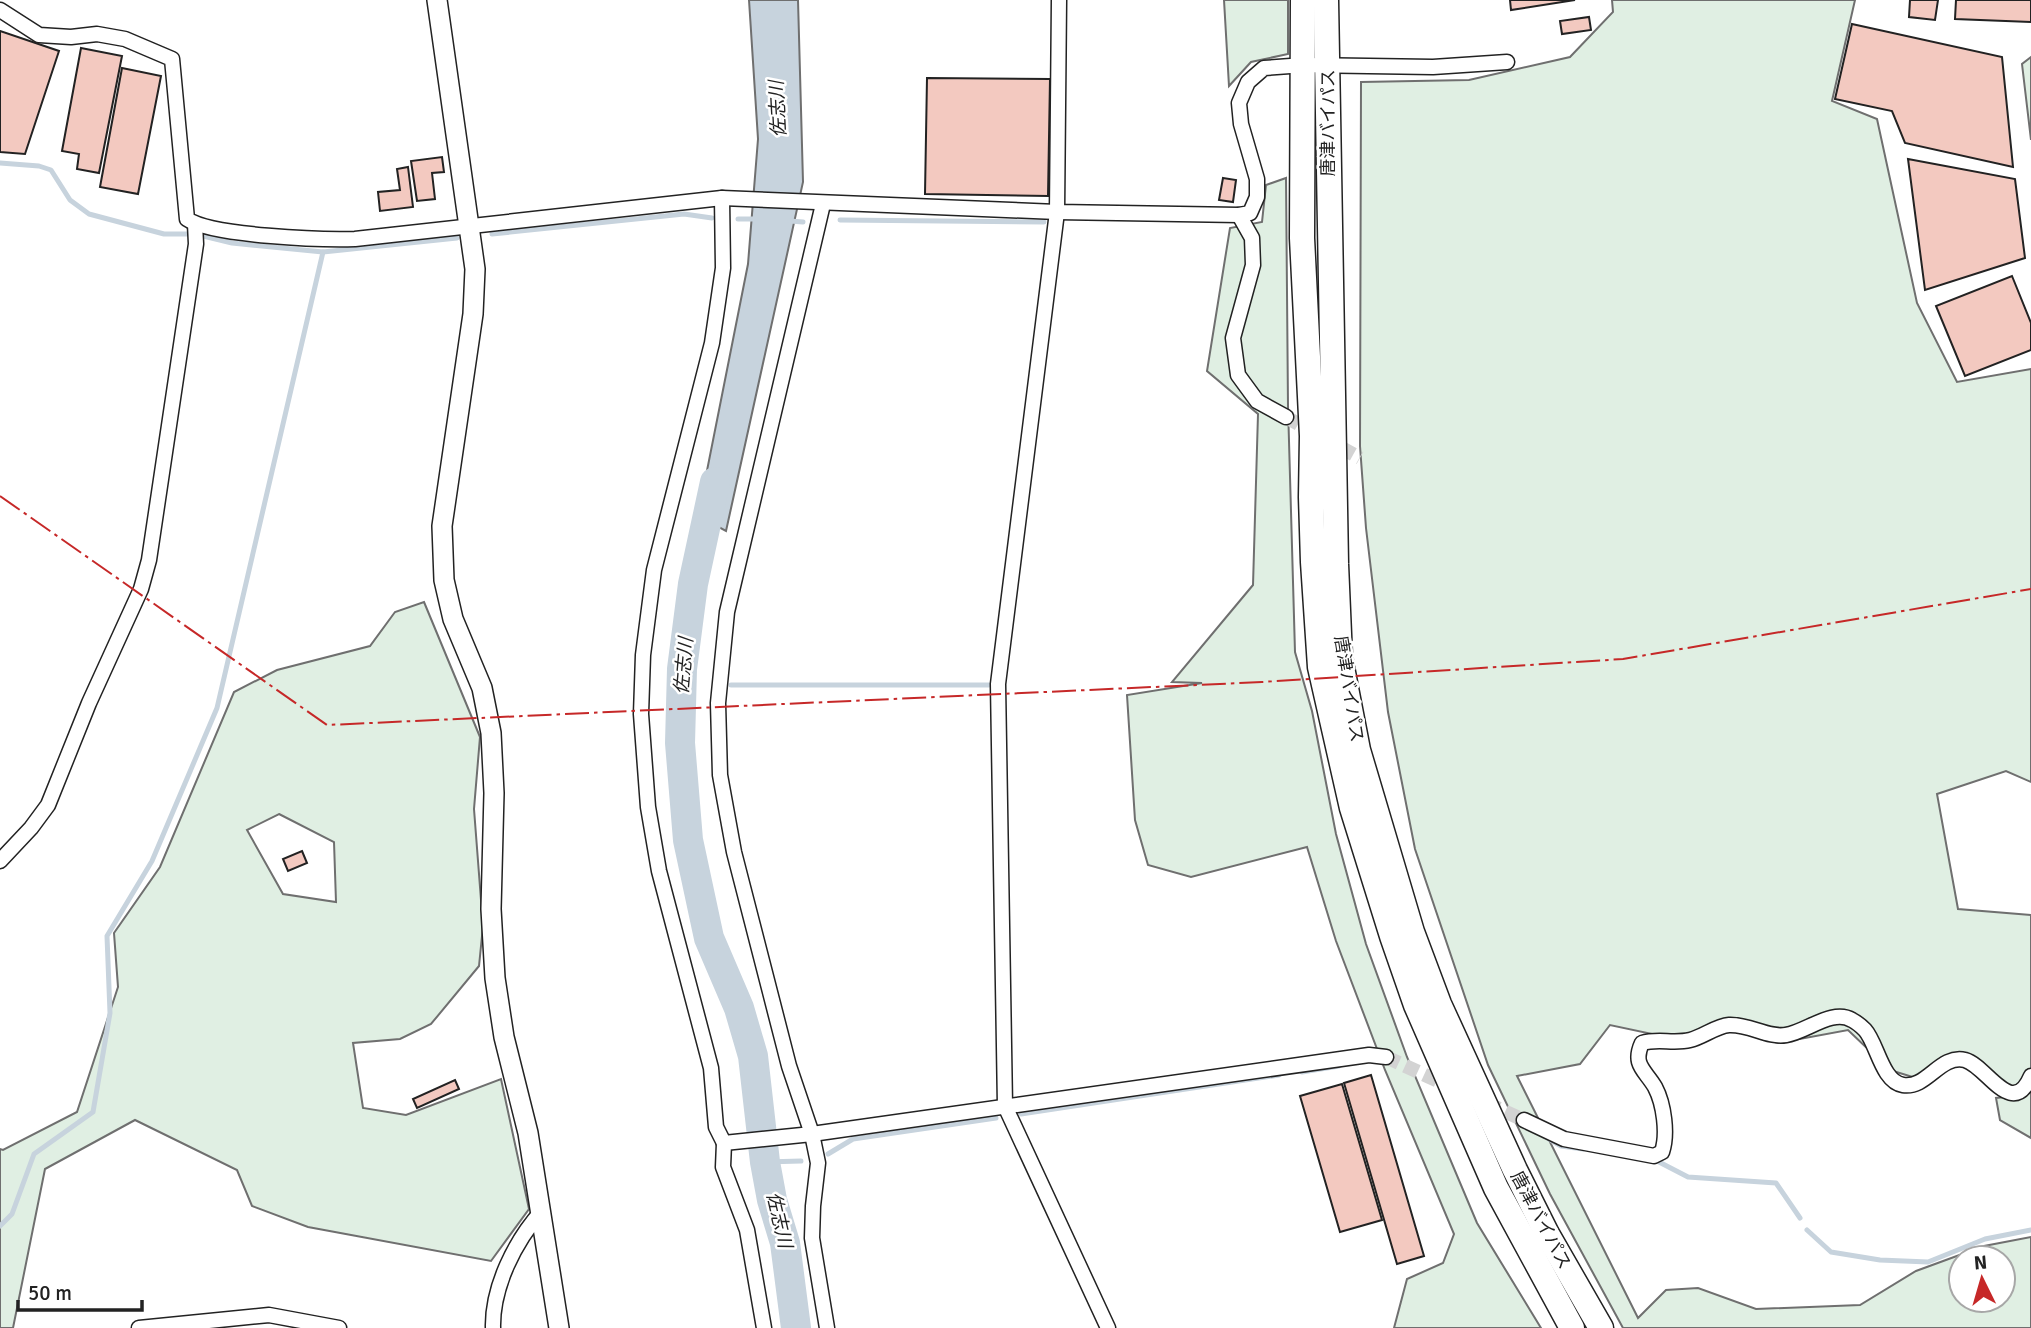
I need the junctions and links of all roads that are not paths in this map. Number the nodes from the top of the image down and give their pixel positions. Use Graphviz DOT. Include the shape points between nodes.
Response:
graph roads {
  1 [pos="436,0"];
  2 [pos="1059,0"];
  3 [pos="1303,0"];
  4 [pos="1326,0"];
  5 [pos="0,10"];
  6 [pos="1507,62"];
  7 [pos="1316,66"];
  8 [pos="722,198"];
  9 [pos="823,204"];
  10 [pos="1057,212"];
  11 [pos="1239,215"];
  12 [pos="195,225"];
  13 [pos="470,225"];
  14 [pos="1286,417"];
  15 [pos="0,861"];
  16 [pos="1385,1057"];
  17 [pos="2031,1076"];
  18 [pos="1005,1105"];
  19 [pos="1524,1120"];
  20 [pos="807,1134"];
  21 [pos="726,1143"];
  22 [pos="542,1211"];
  23 [pos="139,1328"];
  24 [pos="338,1328"];
  25 [pos="493,1328"];
  26 [pos="559,1328"];
  27 [pos="764,1328"];
  28 [pos="827,1328"];
  29 [pos="1108,1328"];
  30 [pos="1572,1328"];
  31 [pos="1601,1328"];
  1 -- 13 [label="street"];
  2 -- 10 [label="street"];
  3 -- 7 [label="highway, 唐津バイパス"];
  4 -- 7 [label="highway, 唐津バイパス"];
  5 -- 12 [label="street" via="39,35 97,34 125,39 172,59 184,210"];
  6 -- 7 [label="street"];
  7 -- 11 [label="street" via="1264,68 1248,82 1239,103 1257,197 1250,213"];
  7 -- 30 [label="highway, 唐津バイパス" via="1302,238 1320,667 1352,808 1416,1005 1496,1188"];
  7 -- 31 [label="highway, 唐津バイパス" via="1328,184 1340,657 1358,750 1412,932 1439,1004 1515,1170"];
  8 -- 9 [label="street"];
  8 -- 13 [label="street"];
  8 -- 21 [label="street" via="723,268 712,343 654,570 641,714 648,807 659,871 711,1068 716,1127"];
  9 -- 10 [label="street"];
  9 -- 20 [label="street" via="727,612 718,703 719,775 734,852"];
  10 -- 11 [label="street"];
  10 -- 18 [label="street" via="998,684"];
  11 -- 14 [label="street" via="1252,238 1253,265 1233,338 1238,375 1257,401"];
  12 -- 13 [label="street" via="355,239"];
  12 -- 15 [label="street" via="196,244 141,589 48,805"];
  13 -- 22 [label="street" via="475,269 473,314 442,526 444,580 453,619 481,688 491,733 495,978"];
  16 -- 18 [label="street" via="1369,1055"];
  17 -- 19 [label="street" via="2018,1091 2006,1092 1977,1066 1964,1060 1948,1061 1917,1083 1902,1085 1890,1079 1866,1030 1849,1017 1831,1017 1797,1033 1776,1036 1726,1025 1690,1040 1642,1043 1637,1053 1639,1064 1656,1089 1665,1143 1662,1152 1654,1156 1564,1139"];
  18 -- 20 [label="street"];
  18 -- 29 [label="street"];
  20 -- 21 [label="street"];
  20 -- 28 [label="street" via="818,1163 812,1238"];
  21 -- 27 [label="street" via="723,1167 747,1230"];
  22 -- 25 [label="street" via="526,1229 503,1278"];
  22 -- 26 [label="street"];
  23 -- 24 [label="street" via="269,1315"];
}
